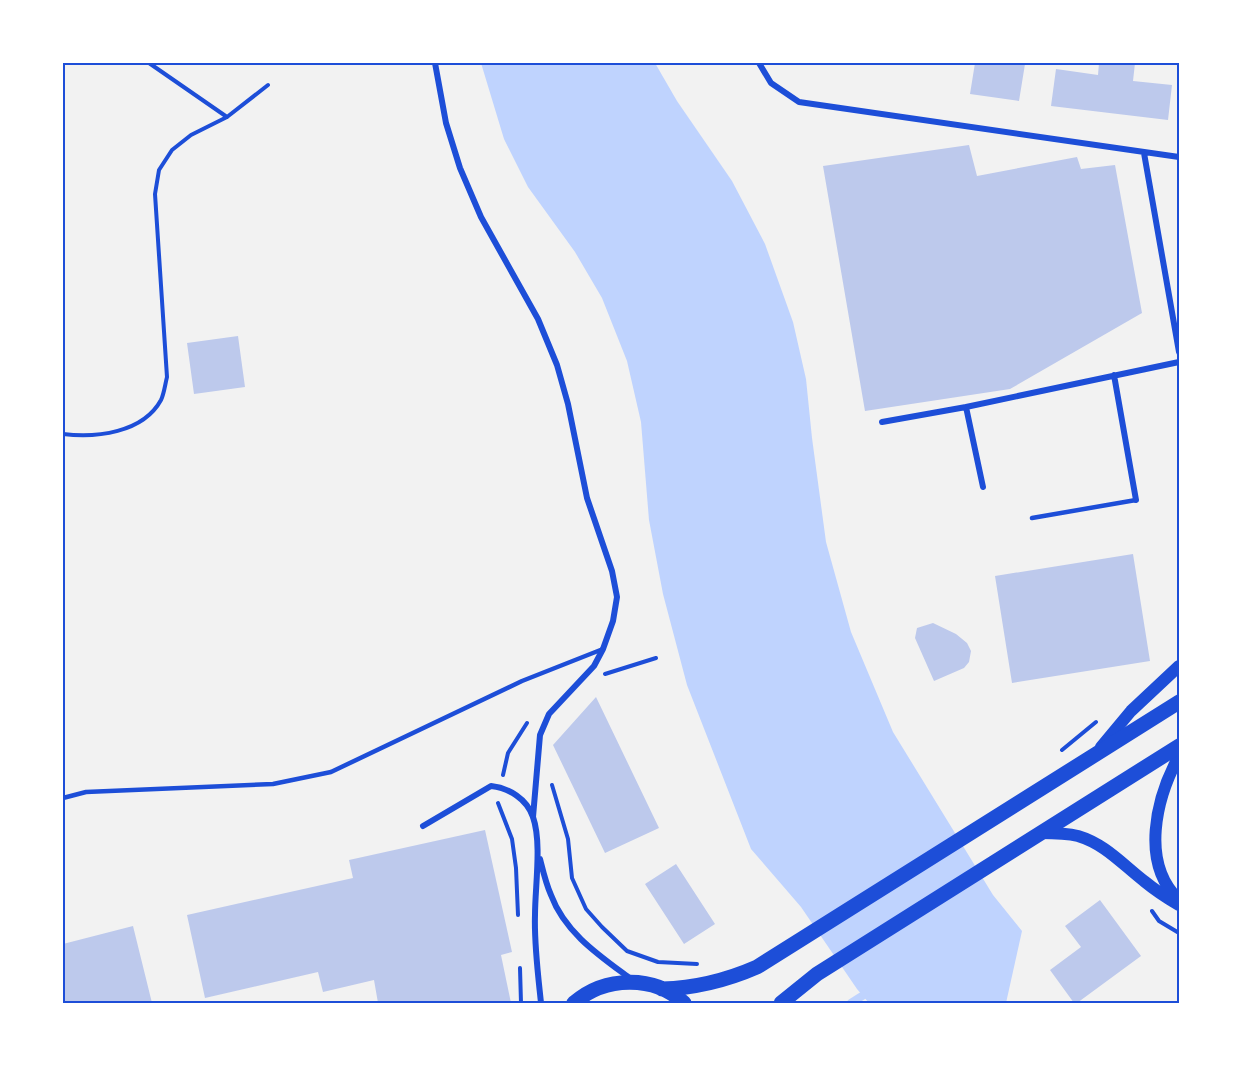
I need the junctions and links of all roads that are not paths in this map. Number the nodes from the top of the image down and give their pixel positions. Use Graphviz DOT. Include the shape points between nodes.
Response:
graph roads {
  1 [pos="435,63"];
  2 [pos="759,63"];
  3 [pos="1144,153"];
  4 [pos="1179,157"];
  5 [pos="1179,351"];
  6 [pos="1179,362"];
  7 [pos="1114,375"];
  8 [pos="966,407"];
  9 [pos="882,422"];
  10 [pos="983,487"];
  11 [pos="1136,500"];
  12 [pos="1032,518"];
  13 [pos="603,648"];
  14 [pos="1179,666"];
  15 [pos="1179,702"];
  16 [pos="1179,746"];
  17 [pos="1095,754"];
  18 [pos="1179,756"];
  19 [pos="63,798"];
  20 [pos="533,817"];
  21 [pos="423,825"];
  22 [pos="1040,833"];
  23 [pos="538,853"];
  24 [pos="1179,902"];
  25 [pos="636,982"];
  26 [pos="662,988"];
  27 [pos="541,1003"];
  28 [pos="574,1003"];
  29 [pos="684,1003"];
  30 [pos="781,1003"];
  1 -- 13 [label="street" via="446,123 460,168 481,217 538,319 557,365 587,498 617,597 614,621"];
  2 -- 3 [label="street" via="771,83 799,102"];
  3 -- 4 [label="street"];
  3 -- 5 [label="street"];
  6 -- 7 [label="street"];
  7 -- 8 [label="street"];
  7 -- 11 [label="street"];
  8 -- 9 [label="street"];
  8 -- 10 [label="street"];
  11 -- 12 [label="lane"];
  13 -- 19 [label="lane" via="522,681 331,772 273,784 86,792"];
  13 -- 20 [label="street" via="594,666 549,714 540,735"];
  14 -- 17 [label="main road" via="1131,711"];
  15 -- 17 [label="main road"];
  16 -- 22 [label="main road"];
  17 -- 26 [label="main road" via="757,967 711,984"];
  18 -- 24 [label="main road" via="1161,802 1156,836 1160,869"];
  20 -- 21 [label="street" via="511,791 491,786"];
  20 -- 23 [label="street"];
  22 -- 24 [label="main road" via="1078,836 1095,843"];
  22 -- 30 [label="main road" via="817,974"];
  23 -- 25 [label="street" via="551,897 564,920 585,943"];
  23 -- 27 [label="street" via="535,917"];
  25 -- 26 [label="main road"];
  25 -- 28 [label="main road" via="600,987"];
  26 -- 29 [label="main road"];
}
